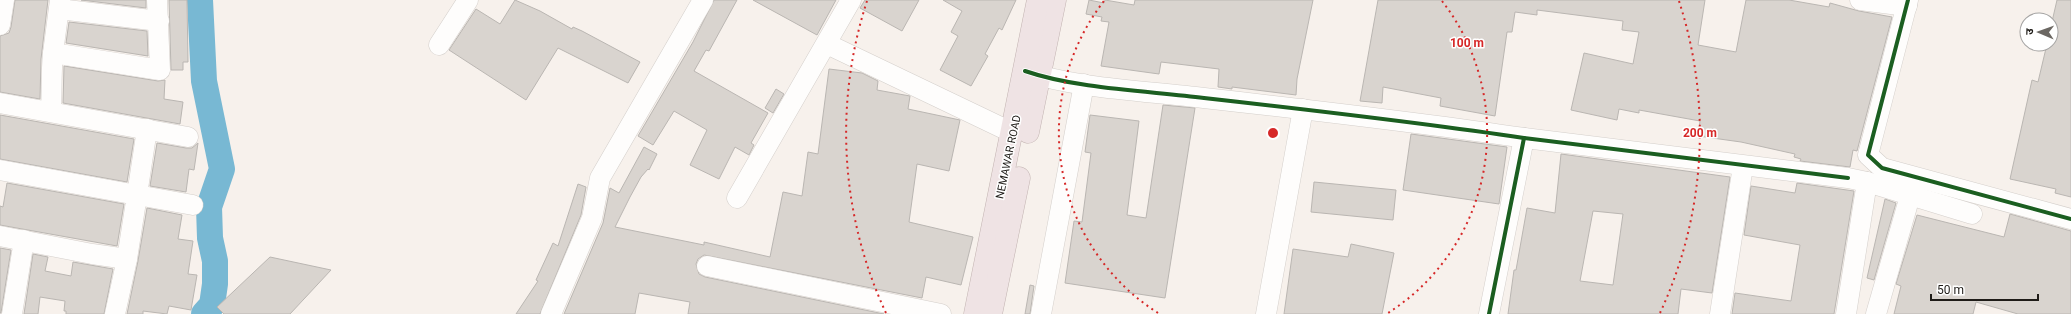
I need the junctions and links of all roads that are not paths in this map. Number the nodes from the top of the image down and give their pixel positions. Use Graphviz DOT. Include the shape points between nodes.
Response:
graph roads {
  1 [pos="4,0"];
  2 [pos="157,0"];
  3 [pos="468,0"];
  4 [pos="703,0"];
  5 [pos="851,0"];
  6 [pos="1038,0"];
  7 [pos="1055,0"];
  8 [pos="1860,0"];
  9 [pos="1907,3"];
  10 [pos="60,4"];
  11 [pos="159,21"];
  12 [pos="0,25"];
  13 [pos="827,44"];
  14 [pos="439,45"];
  15 [pos="53,53"];
  16 [pos="1032,73"];
  17 [pos="1084,84"];
  18 [pos="0,103"];
  19 [pos="1303,109"];
  20 [pos="51,111"];
  21 [pos="147,129"];
  22 [pos="1013,133"];
  23 [pos="188,137"];
  24 [pos="1524,138"];
  25 [pos="1743,166"];
  26 [pos="0,170"];
  27 [pos="1858,180"];
  28 [pos="137,194"];
  29 [pos="1910,196"];
  30 [pos="736,198"];
  31 [pos="193,205"];
  32 [pos="1972,214"];
  33 [pos="2071,219"];
  34 [pos="0,236"];
  35 [pos="24,240"];
  36 [pos="127,259"];
  37 [pos="707,266"];
  38 [pos="12,314"];
  39 [pos="115,314"];
  40 [pos="551,314"];
  41 [pos="940,314"];
  42 [pos="975,314"];
  43 [pos="991,314"];
  44 [pos="1041,314"];
  45 [pos="1266,314"];
  46 [pos="1489,314"];
  47 [pos="1720,314"];
  48 [pos="1846,314"];
  49 [pos="1876,314"];
  1 -- 12 [label="street"];
  2 -- 11 [label="street"];
  3 -- 14 [label="street"];
  4 -- 40 [label="street" via="600,178 592,218"];
  5 -- 13 [label="street"];
  6 -- 16 [label="highway, NEMAWAR ROAD"];
  7 -- 16 [label="highway, NEMAWAR ROAD"];
  8 -- 9 [label="street"];
  9 -- 33 [label="street" via="1868,155 1882,168"];
  10 -- 11 [label="street"];
  10 -- 15 [label="street"];
  11 -- 15 [label="street" via="160,70"];
  13 -- 22 [label="street"];
  13 -- 30 [label="street"];
  15 -- 20 [label="street"];
  16 -- 17 [label="street"];
  16 -- 22 [label="highway, NEMAWAR ROAD"];
  16 -- 43 [label="highway, NEMAWAR ROAD"];
  17 -- 19 [label="street"];
  17 -- 44 [label="street"];
  18 -- 20 [label="street"];
  19 -- 24 [label="street"];
  19 -- 45 [label="street"];
  20 -- 21 [label="street"];
  21 -- 23 [label="street"];
  21 -- 28 [label="street"];
  22 -- 42 [label="highway, NEMAWAR ROAD"];
  24 -- 25 [label="street"];
  24 -- 46 [label="street"];
  25 -- 27 [label="street"];
  25 -- 47 [label="street"];
  26 -- 28 [label="street"];
  27 -- 29 [label="street"];
  27 -- 48 [label="street"];
  28 -- 31 [label="street"];
  28 -- 36 [label="street"];
  29 -- 32 [label="street"];
  29 -- 49 [label="street"];
  34 -- 35 [label="street"];
  35 -- 36 [label="street"];
  35 -- 38 [label="street"];
  36 -- 39 [label="street"];
  37 -- 41 [label="street"];
}
